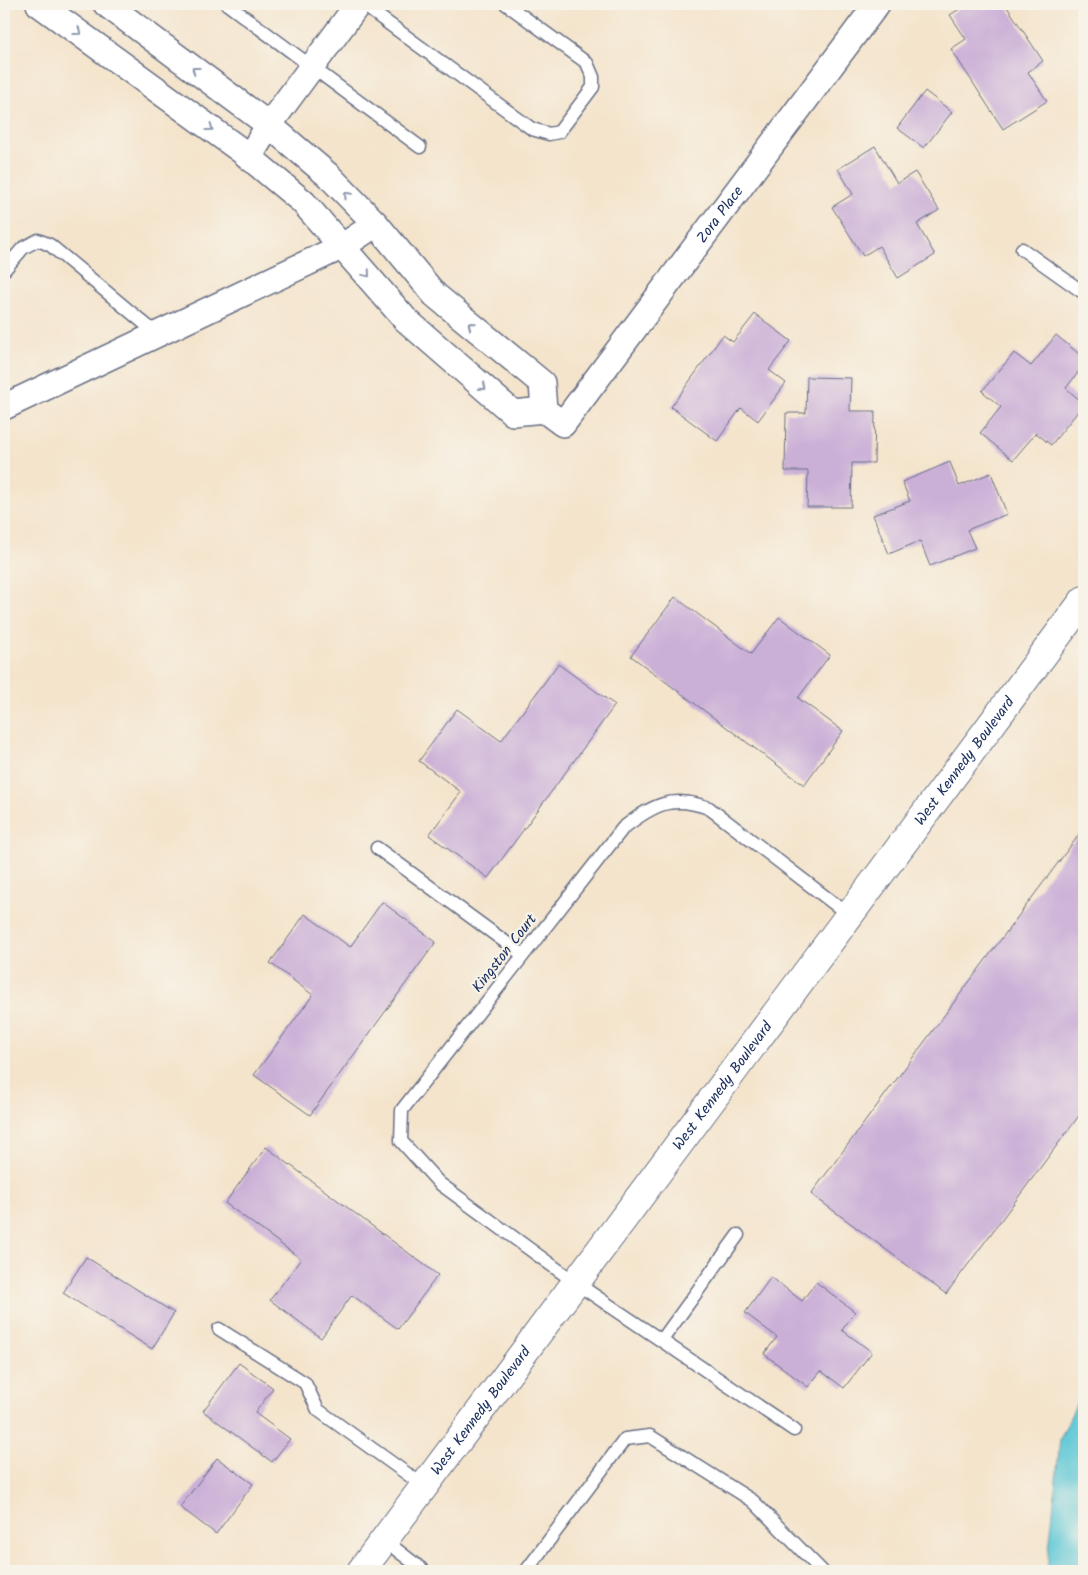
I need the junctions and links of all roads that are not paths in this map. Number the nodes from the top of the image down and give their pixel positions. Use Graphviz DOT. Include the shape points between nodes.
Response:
graph roads {
  1 [pos="39,4"];
  2 [pos="106,4"];
  3 [pos="228,4"];
  4 [pos="360,4"];
  5 [pos="506,4"];
  6 [pos="877,4"];
  7 [pos="312,66"];
  8 [pos="269,125"];
  9 [pos="420,147"];
  10 [pos="249,157"];
  11 [pos="376,224"];
  12 [pos="343,246"];
  13 [pos="1022,249"];
  14 [pos="4,270"];
  15 [pos="1084,293"];
  16 [pos="157,334"];
  17 [pos="4,407"];
  18 [pos="553,417"];
  19 [pos="1084,600"];
  20 [pos="377,848"];
  21 [pos="849,915"];
  22 [pos="523,955"];
  23 [pos="738,1235"];
  24 [pos="576,1283"];
  25 [pos="219,1329"];
  26 [pos="662,1340"];
  27 [pos="794,1430"];
  28 [pos="424,1486"];
  29 [pos="384,1540"];
  30 [pos="361,1571"];
  31 [pos="424,1571"];
  32 [pos="526,1571"];
  33 [pos="822,1571"];
  1 -- 10 [label="street, one-way"];
  8 -- 2 [label="street, one-way"];
  3 -- 7 [label="lane"];
  4 -- 5 [label="lane" via="532,130 549,134 560,132 593,87 593,77 587,64"];
  4 -- 7 [label="street"];
  6 -- 18 [label="street, Zora Place"];
  7 -- 8 [label="street"];
  7 -- 9 [label="lane"];
  8 -- 10 [label="street"];
  11 -- 8 [label="street, one-way" via="328,176"];
  10 -- 12 [label="street" via="303,202"];
  11 -- 12 [label="street"];
  18 -- 11 [label="street, one-way" via="542,383 435,295"];
  12 -- 16 [label="street"];
  12 -- 18 [label="street, one-way" via="405,319 513,413"];
  13 -- 15 [label="lane"];
  14 -- 16 [label="lane" via="23,248 38,240 50,245"];
  16 -- 17 [label="street"];
  19 -- 21 [label="main road, West Kennedy Boulevard"];
  20 -- 22 [label="lane"];
  21 -- 22 [label="lane, Kingston Court" via="709,808 690,801 673,800 646,810 622,828"];
  21 -- 24 [label="main road, West Kennedy Boulevard"];
  22 -- 24 [label="lane, Kingston Court" via="402,1110 401,1141 439,1183"];
  23 -- 26 [label="lane"];
  24 -- 26 [label="lane, Kingston Court"];
  24 -- 28 [label="main road, West Kennedy Boulevard"];
  25 -- 28 [label="lane" via="304,1383 318,1410"];
  26 -- 27 [label="lane, Kingston Court"];
  28 -- 29 [label="main road, West Kennedy Boulevard"];
  29 -- 30 [label="main road, West Kennedy Boulevard"];
  29 -- 31 [label="lane"];
  32 -- 33 [label="lane" via="625,1439 650,1436 753,1501"];
}
